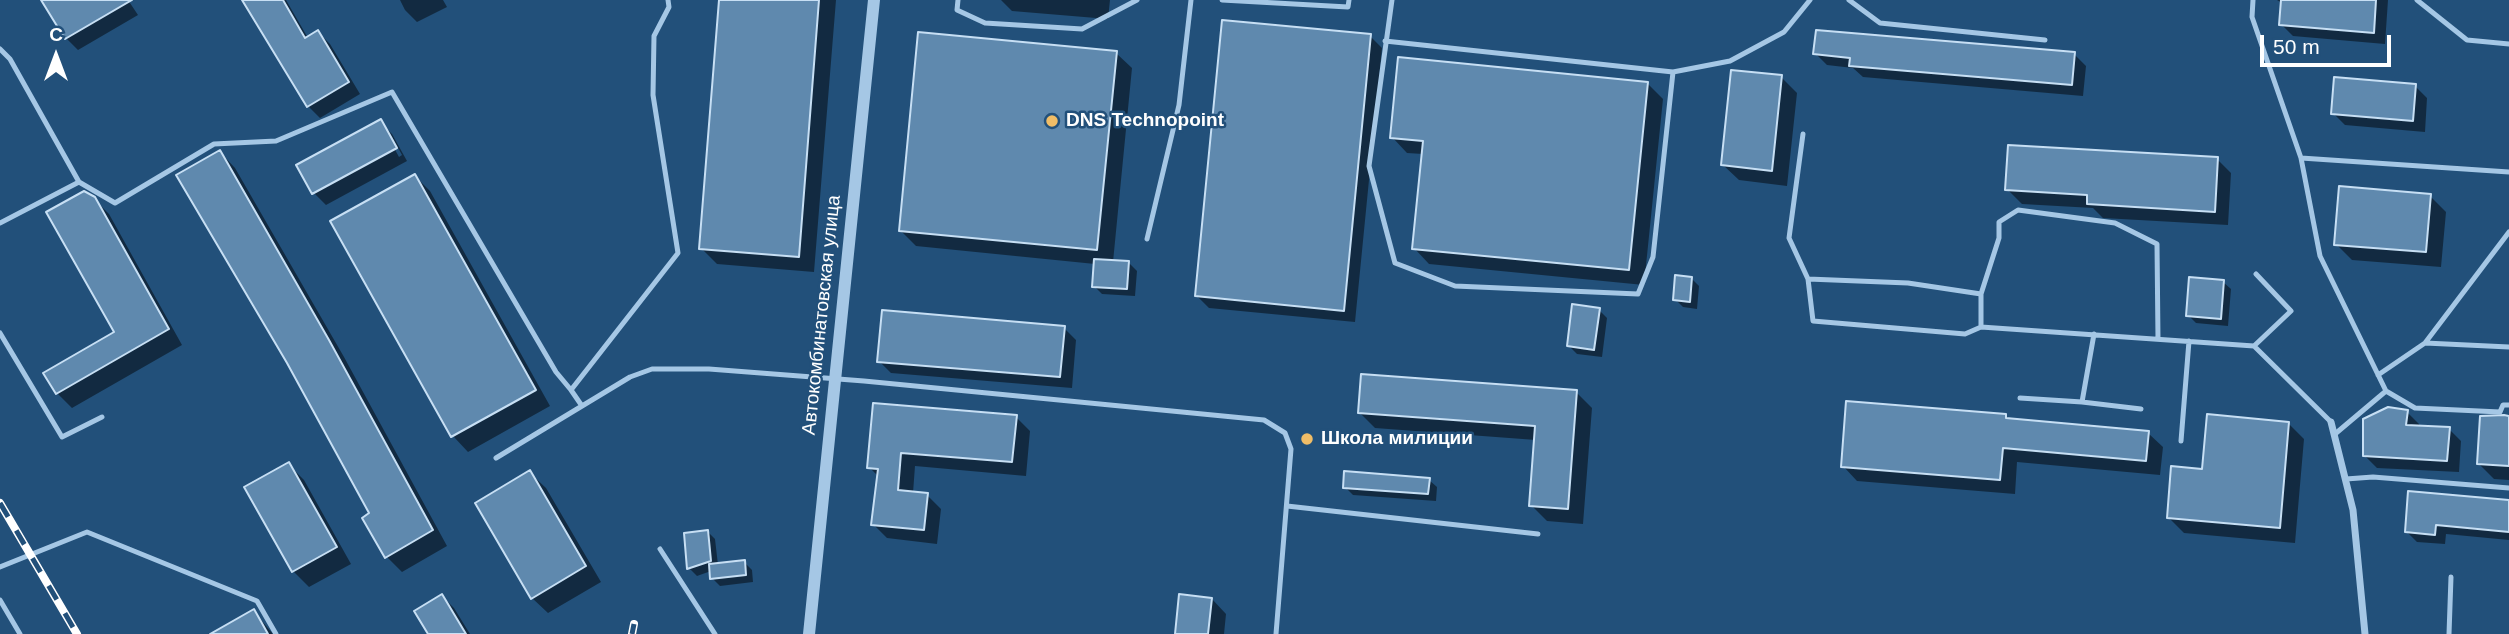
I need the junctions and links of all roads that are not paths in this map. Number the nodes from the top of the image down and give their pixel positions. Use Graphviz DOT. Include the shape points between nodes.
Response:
graph roads {
  1 [pos="668,0"];
  2 [pos="874,0"];
  3 [pos="958,0"];
  4 [pos="1137,0"];
  5 [pos="1191,0"];
  6 [pos="1222,0"];
  7 [pos="1349,0"];
  8 [pos="1392,0"];
  9 [pos="1810,0"];
  10 [pos="1849,0"];
  11 [pos="2253,0"];
  12 [pos="2417,0"];
  13 [pos="2046,40"];
  14 [pos="1385,41"];
  15 [pos="2509,44"];
  16 [pos="0,49"];
  17 [pos="1673,72"];
  18 [pos="1803,134"];
  19 [pos="2301,158"];
  20 [pos="2509,172"];
  21 [pos="79,182"];
  22 [pos="0,223"];
  23 [pos="2509,232"];
  24 [pos="1147,239"];
  25 [pos="2256,274"];
  26 [pos="1808,279"];
  27 [pos="1981,294"];
  28 [pos="1981,327"];
  29 [pos="0,333"];
  30 [pos="2094,334"];
  31 [pos="2158,339"];
  32 [pos="2189,341"];
  33 [pos="2426,343"];
  34 [pos="2254,346"];
  35 [pos="2509,346"];
  36 [pos="2378,375"];
  37 [pos="834,379"];
  38 [pos="571,390"];
  39 [pos="2386,391"];
  40 [pos="2020,398"];
  41 [pos="2082,402"];
  42 [pos="2509,405"];
  43 [pos="582,406"];
  44 [pos="2141,409"];
  45 [pos="102,417"];
  46 [pos="2330,422"];
  47 [pos="2335,434"];
  48 [pos="2181,441"];
  49 [pos="496,458"];
  50 [pos="2346,479"];
  51 [pos="2509,488"];
  52 [pos="1287,506"];
  53 [pos="1538,534"];
  54 [pos="660,549"];
  55 [pos="0,566"];
  56 [pos="2451,578"];
  57 [pos="0,600"];
  58 [pos="20,634"];
  59 [pos="276,634"];
  60 [pos="715,634"];
  61 [pos="809,634"];
  62 [pos="1276,634"];
  63 [pos="2365,634"];
  64 [pos="2449,634"];
  1 -- 38 [label="lane" via="670,8 654,36 653,95 678,253"];
  2 -- 37 [label="street, Автокомбинатовская улица"];
  3 -- 4 [label="lane" via="957,10 985,23 1082,29"];
  5 -- 24 [label="lane" via="1179,105"];
  6 -- 7 [label="lane" via="1348,7"];
  8 -- 14 [label="lane"];
  9 -- 17 [label="lane" via="1783,32 1730,61"];
  10 -- 13 [label="lane" via="1880,23"];
  11 -- 19 [label="lane" via="2252,17"];
  12 -- 15 [label="lane" via="2467,40"];
  14 -- 17 [label="lane"];
  14 -- 17 [label="lane" via="1369,166 1395,263 1455,286 1638,294 1653,257"];
  16 -- 21 [label="lane"];
  18 -- 26 [label="lane" via="1789,238"];
  19 -- 20 [label="lane"];
  19 -- 36 [label="lane" via="2320,256"];
  21 -- 22 [label="lane"];
  21 -- 38 [label="lane" via="115,203 214,144 276,141 392,92"];
  23 -- 33 [label="lane"];
  25 -- 34 [label="lane" via="2291,311"];
  26 -- 27 [label="lane" via="1908,283"];
  26 -- 28 [label="lane" via="1813,321 1965,334"];
  27 -- 28 [label="lane"];
  27 -- 31 [label="lane" via="1999,237 1999,222 2018,210 2115,223 2157,244"];
  28 -- 30 [label="lane"];
  29 -- 45 [label="lane" via="62,437"];
  30 -- 31 [label="lane"];
  30 -- 41 [label="lane"];
  31 -- 32 [label="lane"];
  32 -- 34 [label="lane"];
  32 -- 48 [label="lane"];
  33 -- 35 [label="lane"];
  33 -- 36 [label="lane"];
  34 -- 46 [label="lane"];
  36 -- 39 [label="lane"];
  37 -- 43 [label="lane" via="652,369"];
  37 -- 52 [label="lane" via="1264,420 1285,433 1291,449"];
  37 -- 61 [label="street, Автокомбинатовская улица"];
  38 -- 43 [label="lane"];
  39 -- 42 [label="lane" via="2415,408 2500,412 2503,405"];
  39 -- 47 [label="lane"];
  40 -- 41 [label="lane"];
  41 -- 44 [label="lane"];
  43 -- 49 [label="lane"];
  46 -- 47 [label="street"];
  47 -- 50 [label="street"];
  50 -- 51 [label="lane"];
  50 -- 63 [label="street"];
  52 -- 53 [label="lane"];
  52 -- 62 [label="lane"];
  54 -- 60 [label="lane"];
  55 -- 59 [label="lane" via="87,532 257,601"];
  56 -- 64 [label="lane"];
  57 -- 58 [label="lane"];
}
